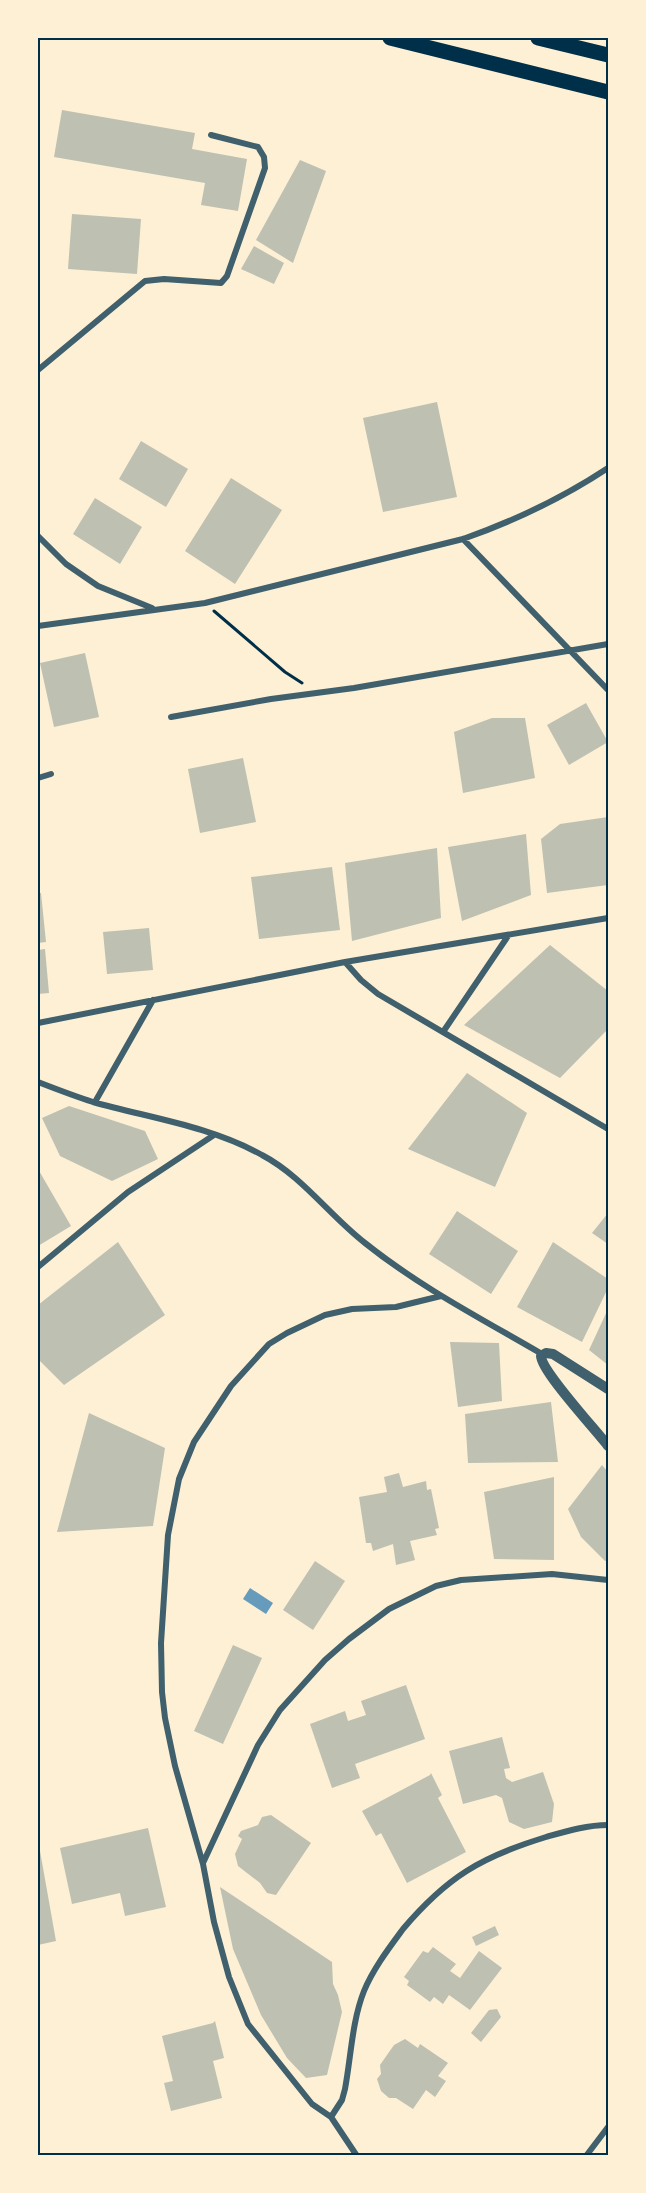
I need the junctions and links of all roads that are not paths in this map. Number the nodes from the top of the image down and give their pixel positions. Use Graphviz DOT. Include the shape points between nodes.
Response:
graph roads {
  1 [pos="390,38"];
  2 [pos="538,38"];
  3 [pos="609,55"];
  4 [pos="609,92"];
  5 [pos="211,135"];
  6 [pos="38,370"];
  7 [pos="609,468"];
  8 [pos="38,536"];
  9 [pos="463,539"];
  10 [pos="154,609"];
  11 [pos="38,626"];
  12 [pos="609,644"];
  13 [pos="571,651"];
  14 [pos="609,690"];
  15 [pos="171,717"];
  16 [pos="51,774"];
  17 [pos="38,778"];
  18 [pos="609,918"];
  19 [pos="508,936"];
  20 [pos="345,962"];
  21 [pos="153,1000"];
  22 [pos="38,1023"];
  23 [pos="443,1032"];
  24 [pos="38,1082"];
  25 [pos="95,1102"];
  26 [pos="609,1129"];
  27 [pos="214,1135"];
  28 [pos="38,1267"];
  29 [pos="441,1296"];
  30 [pos="542,1354"];
  31 [pos="609,1389"];
  32 [pos="609,1446"];
  33 [pos="609,1580"];
  34 [pos="609,1825"];
  35 [pos="202,1864"];
  36 [pos="331,2117"];
  37 [pos="609,2127"];
  38 [pos="357,2156"];
  39 [pos="586,2156"];
  1 -- 4 [label="highway"];
  2 -- 3 [label="highway"];
  5 -- 6 [label="street" via="258,147 266,168 227,276 221,282 210,283 145,281"];
  7 -- 9 [label="street" via="542,508"];
  8 -- 10 [label="street" via="66,564 98,586"];
  9 -- 10 [label="street" via="205,603"];
  9 -- 13 [label="street"];
  10 -- 11 [label="street"];
  12 -- 13 [label="street"];
  13 -- 14 [label="street"];
  13 -- 15 [label="street"];
  16 -- 17 [label="street"];
  18 -- 19 [label="street"];
  19 -- 20 [label="street"];
  19 -- 23 [label="street"];
  20 -- 21 [label="street"];
  20 -- 23 [label="street" via="378,994"];
  21 -- 22 [label="street"];
  21 -- 25 [label="street"];
  23 -- 26 [label="street"];
  24 -- 25 [label="street"];
  25 -- 27 [label="street"];
  27 -- 28 [label="street" via="128,1192"];
  27 -- 29 [label="street" via="253,1150 279,1166 364,1242"];
  29 -- 30 [label="street"];
  29 -- 35 [label="street" via="389,1308 332,1313 287,1333 263,1350 235,1380 191,1450 178,1485 168,1535 162,1692 175,1766"];
  30 -- 31 [label="street" via="553,1354"];
  30 -- 32 [label="street" via="545,1370"];
  33 -- 35 [label="street" via="552,1574 461,1580 436,1586 389,1609 325,1660 280,1710 258,1744"];
  34 -- 36 [label="street" via="578,1828 493,1856 454,1878 424,1904 393,1942 365,1989 345,2089"];
  35 -- 36 [label="street" via="229,1977 248,2024 312,2104"];
  36 -- 38 [label="street"];
  37 -- 39 [label="street"];
}
